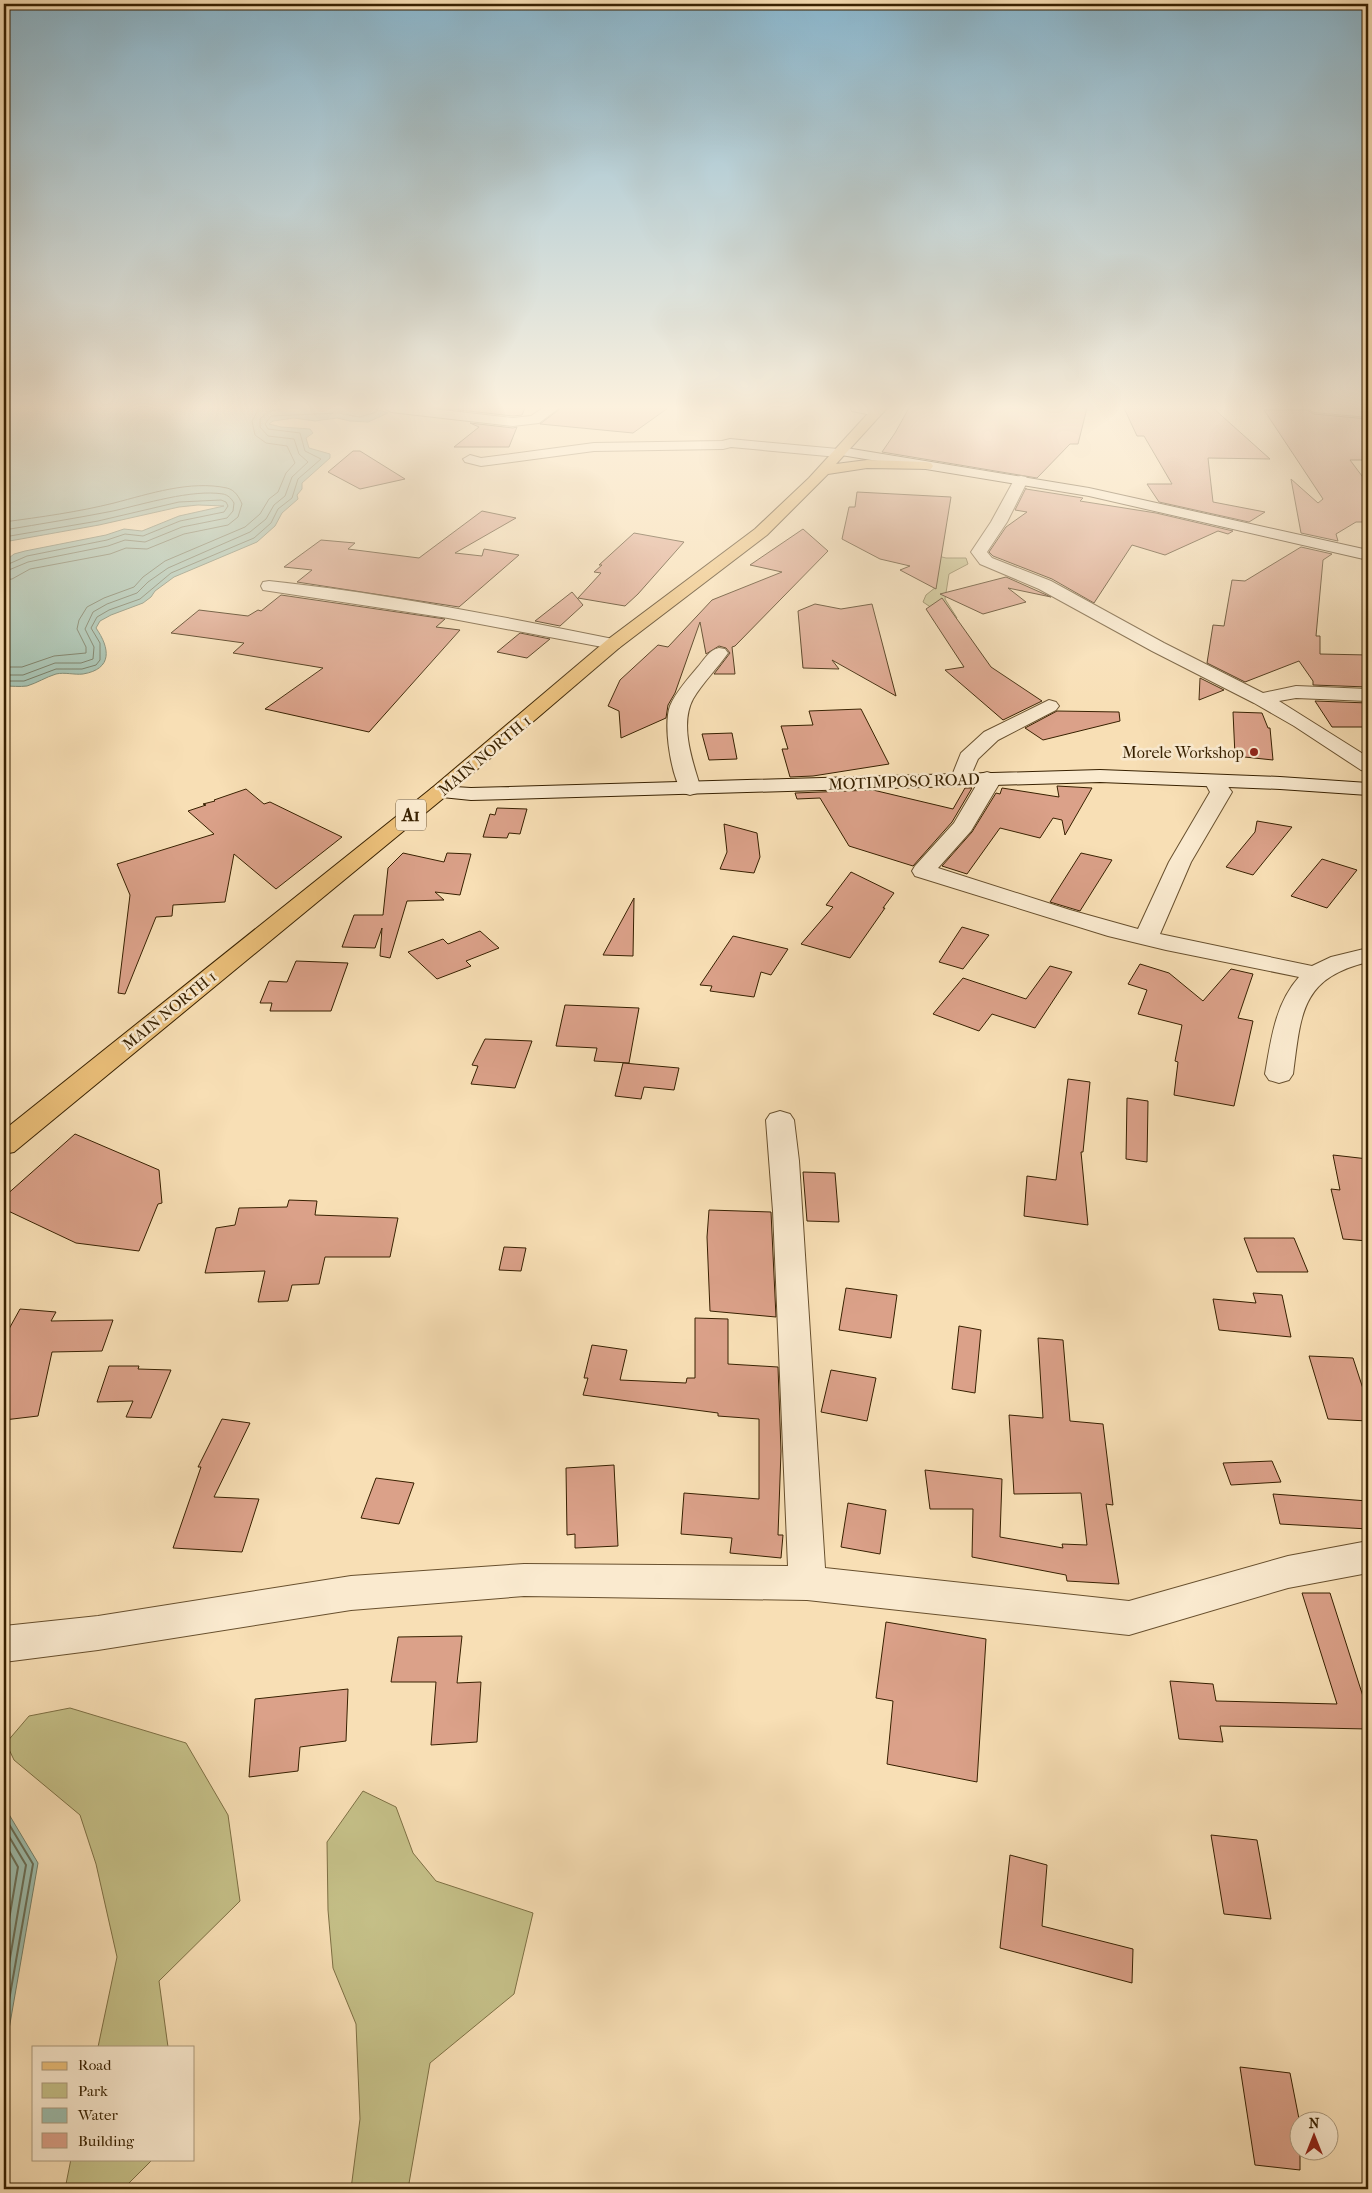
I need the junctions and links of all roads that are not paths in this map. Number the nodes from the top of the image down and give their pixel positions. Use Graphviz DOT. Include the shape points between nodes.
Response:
graph roads {
  1 [pos="783,510"];
  2 [pos="1005,510"];
  3 [pos="1176,510"];
  4 [pos="1368,555"];
  5 [pos="270,586"];
  6 [pos="613,644"];
  7 [pos="719,653"];
  8 [pos="1368,695"];
  9 [pos="1261,699"];
  10 [pos="1049,706"];
  11 [pos="1368,766"];
  12 [pos="961,778"];
  13 [pos="987,778"];
  14 [pos="1214,781"];
  15 [pos="690,789"];
  16 [pos="1368,789"];
  17 [pos="439,792"];
  18 [pos="1146,938"];
  19 [pos="1368,955"];
  20 [pos="1316,974"];
  21 [pos="1279,1074"];
  22 [pos="780,1120"];
  23 [pos="4,1145"];
  24 [pos="1368,1557"];
  25 [pos="807,1583"];
  26 [pos="4,1644"];
  1 -- 6 [label="main road, MAIN NORTH 1 / A1" via="761,532"];
  2 -- 9 [label="street" via="979,552 986,561 1045,585"];
  3 -- 4 [label="street"];
  5 -- 6 [label="street" via="448,612"];
  6 -- 17 [label="main road, MAIN NORTH 1 / A1"];
  7 -- 15 [label="street" via="678,713 679,740"];
  8 -- 9 [label="street" via="1296,692"];
  9 -- 11 [label="street"];
  10 -- 12 [label="street" via="991,736 968,757"];
  12 -- 13 [label="street, MOTIMPOSO ROAD"];
  12 -- 15 [label="street, MOTIMPOSO ROAD"];
  13 -- 14 [label="street, MOTIMPOSO ROAD" via="1100,776"];
  13 -- 18 [label="street" via="988,784 963,826 923,871 1031,907"];
  14 -- 16 [label="street, MOTIMPOSO ROAD"];
  14 -- 18 [label="street" via="1221,792 1180,862"];
  15 -- 17 [label="street, MOTIMPOSO ROAD"];
  17 -- 23 [label="main road, MAIN NORTH 1 / A1"];
  18 -- 20 [label="street"];
  19 -- 20 [label="street" via="1331,965"];
  20 -- 21 [label="street" via="1308,980 1292,1010"];
  22 -- 25 [label="street" via="788,1211"];
  24 -- 25 [label="street" via="1288,1572 1130,1618"];
  25 -- 26 [label="street" via="524,1580 351,1593 98,1633"];
}
